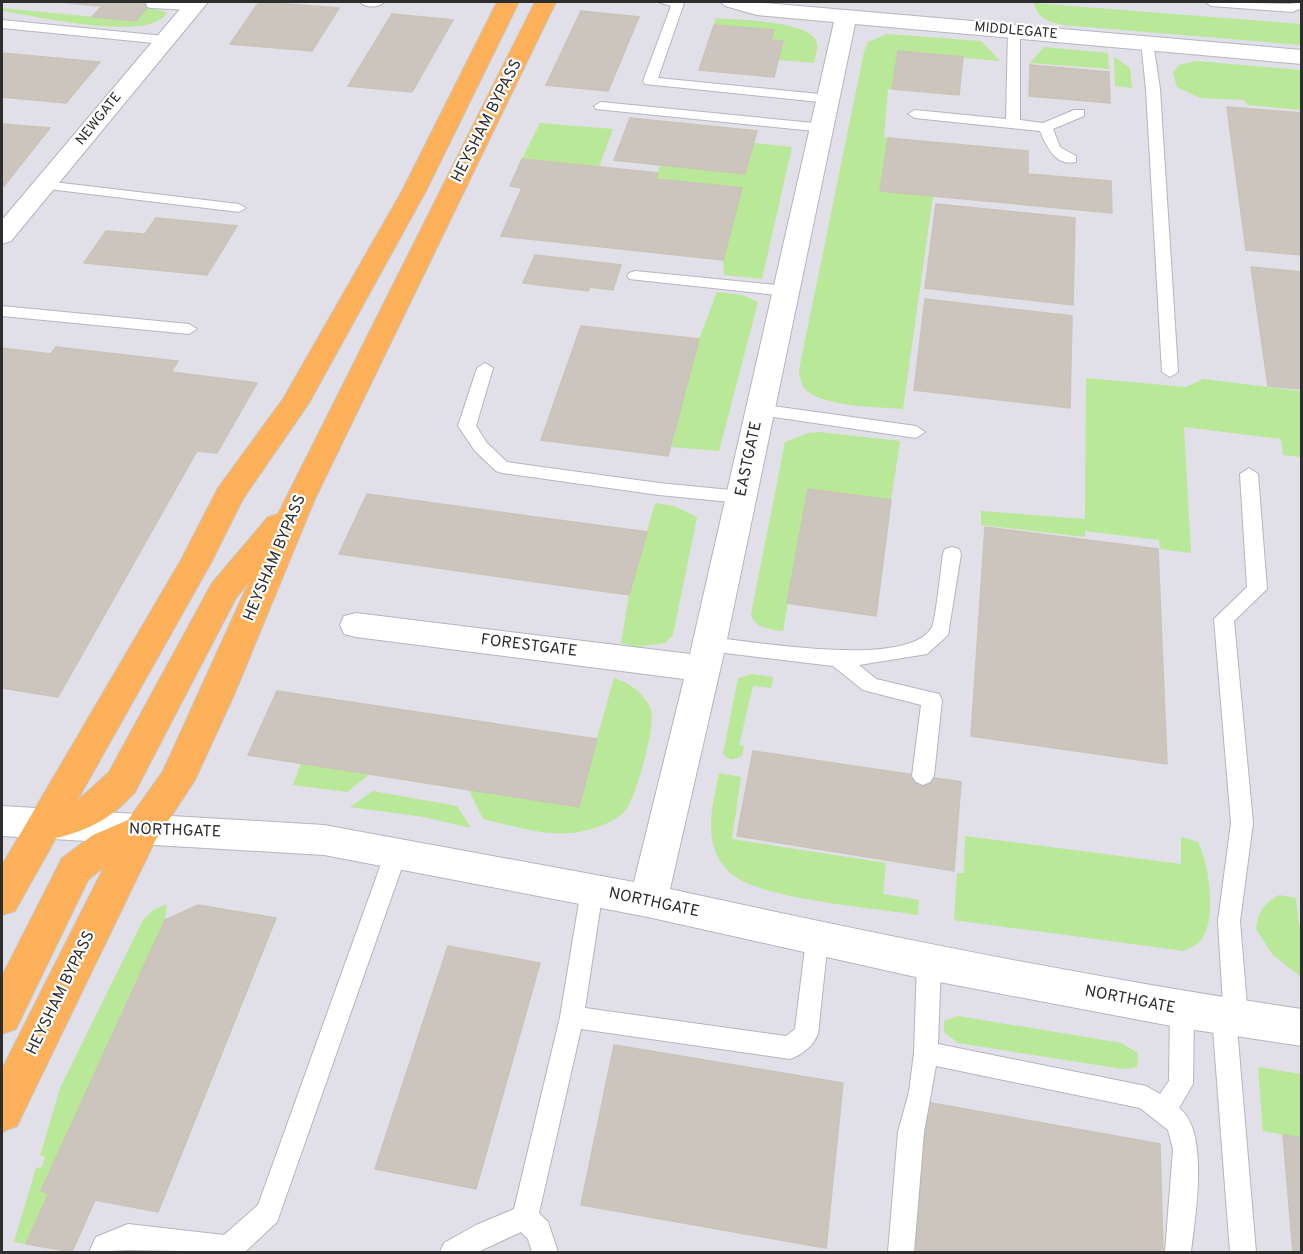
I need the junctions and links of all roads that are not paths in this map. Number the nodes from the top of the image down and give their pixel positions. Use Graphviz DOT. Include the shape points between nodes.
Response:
graph roads {
  1 [pos="366,2"];
  2 [pos="378,2"];
  3 [pos="508,2"];
  4 [pos="546,2"];
  5 [pos="664,2"];
  6 [pos="732,2"];
  7 [pos="1211,2"];
  8 [pos="1302,3"];
  9 [pos="150,4"];
  10 [pos="195,4"];
  11 [pos="846,16"];
  12 [pos="2,24"];
  13 [pos="1014,31"];
  14 [pos="164,40"];
  15 [pos="1147,42"];
  16 [pos="1302,57"];
  17 [pos="829,99"];
  18 [pos="601,106"];
  19 [pos="1078,113"];
  20 [pos="915,114"];
  21 [pos="1013,124"];
  22 [pos="1045,127"];
  23 [pos="824,128"];
  24 [pos="1071,159"];
  25 [pos="45,185"];
  26 [pos="239,208"];
  27 [pos="5,226"];
  28 [pos="635,276"];
  29 [pos="786,291"];
  30 [pos="2,311"];
  31 [pos="189,329"];
  32 [pos="484,368"];
  33 [pos="1170,372"];
  34 [pos="759,410"];
  35 [pos="916,432"];
  36 [pos="1249,474"];
  37 [pos="741,497"];
  38 [pos="300,499"];
  39 [pos="952,554"];
  40 [pos="356,625"];
  41 [pos="705,656"];
  42 [pos="838,659"];
  43 [pos="923,776"];
  44 [pos="2,821"];
  45 [pos="45,825"];
  46 [pos="141,831"];
  47 [pos="396,853"];
  48 [pos="592,890"];
  49 [pos="2,899"];
  50 [pos="648,901"];
  51 [pos="818,940"];
  52 [pos="930,963"];
  53 [pos="1182,1010"];
  54 [pos="2,1016"];
  55 [pos="573,1017"];
  56 [pos="1230,1017"];
  57 [pos="1302,1029"];
  58 [pos="926,1053"];
  59 [pos="1163,1112"];
  60 [pos="2,1113"];
  61 [pos="525,1217"];
  62 [pos="102,1252"];
  63 [pos="453,1252"];
  64 [pos="545,1252"];
  65 [pos="901,1252"];
  66 [pos="1178,1252"];
  67 [pos="1243,1252"];
  1 -- 2 [label="lane"];
  3 -- 45 [label="highway, HEYSHAM BYPASS" via="414,191 306,383 230,495"];
  4 -- 38 [label="highway, HEYSHAM BYPASS"];
  5 -- 17 [label="lane" via="678,3 650,81"];
  6 -- 11 [label="street, MIDDLEGATE" via="757,9"];
  7 -- 8 [label="lane" via="1292,8"];
  9 -- 10 [label="lane"];
  10 -- 14 [label="street, NEWGATE"];
  11 -- 13 [label="street, MIDDLEGATE"];
  11 -- 17 [label="street, EASTGATE"];
  12 -- 14 [label="lane"];
  13 -- 15 [label="street, MIDDLEGATE"];
  13 -- 21 [label="lane"];
  14 -- 25 [label="street, NEWGATE"];
  15 -- 16 [label="street, MIDDLEGATE"];
  15 -- 33 [label="lane"];
  17 -- 23 [label="street, EASTGATE"];
  18 -- 23 [label="lane"];
  19 -- 22 [label="lane"];
  20 -- 21 [label="lane"];
  21 -- 22 [label="lane"];
  22 -- 24 [label="lane" via="1054,149"];
  23 -- 29 [label="street, EASTGATE"];
  25 -- 26 [label="lane"];
  25 -- 27 [label="street, NEWGATE"];
  28 -- 29 [label="lane"];
  29 -- 34 [label="street, EASTGATE"];
  30 -- 31 [label="lane"];
  32 -- 37 [label="lane" via="467,426 502,467"];
  34 -- 35 [label="lane"];
  34 -- 37 [label="street, EASTGATE"];
  36 -- 56 [label="lane" via="1257,589 1224,619 1242,823 1229,921"];
  37 -- 41 [label="street, EASTGATE"];
  38 -- 45 [label="highway" via="223,591 123,782 104,803 84,816"];
  38 -- 46 [label="highway, HEYSHAM BYPASS" via="177,780"];
  39 -- 42 [label="lane" via="941,630 920,649"];
  40 -- 41 [label="street, FORESTGATE"];
  41 -- 42 [label="lane"];
  41 -- 50 [label="street, EASTGATE"];
  42 -- 43 [label="lane" via="870,685 932,700"];
  44 -- 45 [label="street, NORTHGATE"];
  45 -- 46 [label="street, NORTHGATE"];
  45 -- 49 [label="highway, HEYSHAM BYPASS"];
  46 -- 47 [label="street, NORTHGATE" via="300,837"];
  46 -- 54 [label="highway" via="110,842 75,869"];
  46 -- 60 [label="highway, HEYSHAM BYPASS"];
  47 -- 48 [label="street, NORTHGATE"];
  47 -- 62 [label="lane" via="268,1213 229,1250 128,1237 105,1246"];
  48 -- 50 [label="street, NORTHGATE"];
  48 -- 55 [label="lane"];
  50 -- 51 [label="street, NORTHGATE"];
  51 -- 52 [label="street, NORTHGATE"];
  51 -- 55 [label="lane" via="806,1034 790,1048"];
  52 -- 53 [label="street, NORTHGATE"];
  52 -- 58 [label="lane"];
  53 -- 56 [label="street, NORTHGATE"];
  53 -- 59 [label="lane" via="1181,1084"];
  55 -- 61 [label="lane"];
  56 -- 57 [label="street, NORTHGATE"];
  56 -- 67 [label="lane"];
  58 -- 59 [label="lane" via="1146,1098"];
  58 -- 65 [label="lane" via="911,1132"];
  59 -- 66 [label="lane" via="1179,1123 1185,1149"];
  61 -- 63 [label="lane"];
  61 -- 64 [label="lane" via="539,1231"];
}
